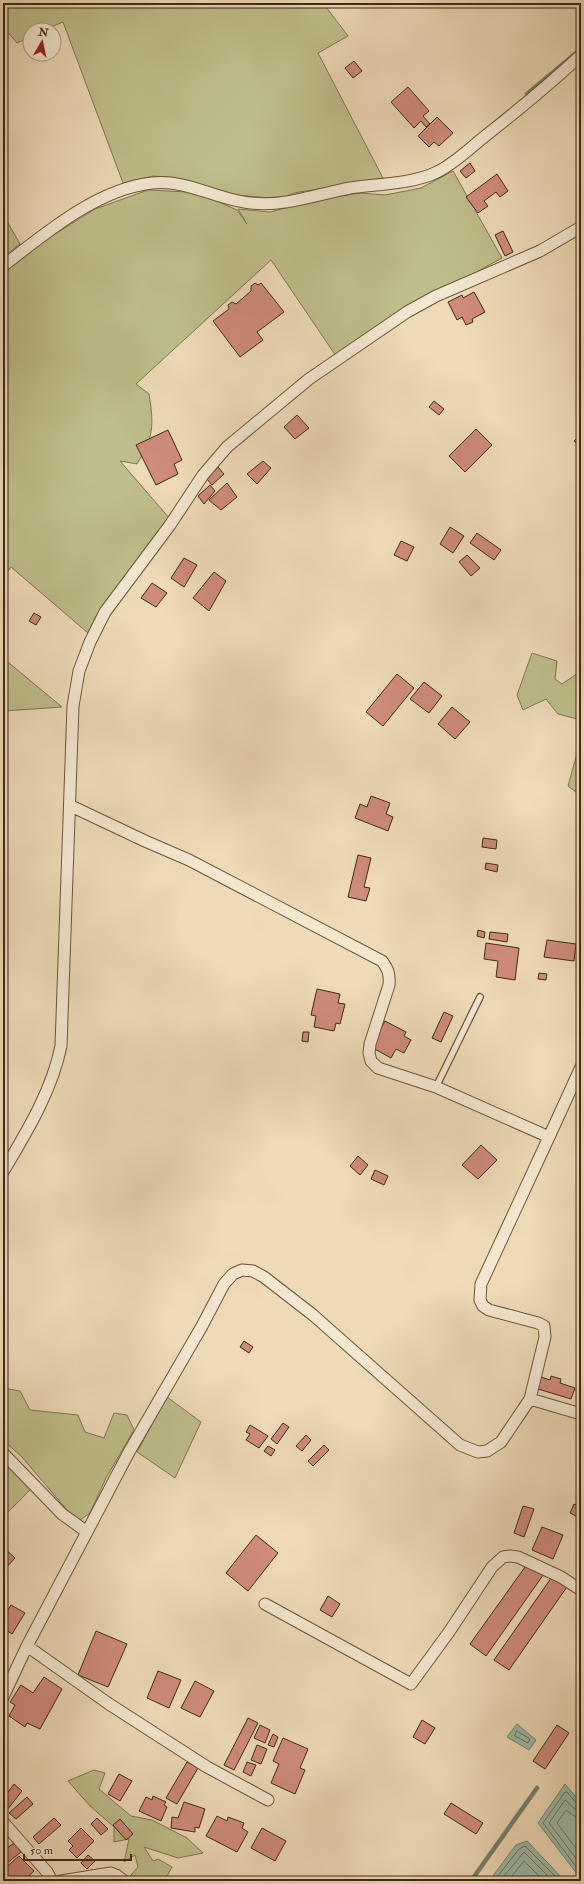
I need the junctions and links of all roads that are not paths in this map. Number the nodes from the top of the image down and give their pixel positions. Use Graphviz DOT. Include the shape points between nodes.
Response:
graph roads {
  1 [pos="581,55"];
  2 [pos="581,227"];
  3 [pos="3,266"];
  4 [pos="71,806"];
  5 [pos="480,997"];
  6 [pos="581,1067"];
  7 [pos="436,1087"];
  8 [pos="550,1137"];
  9 [pos="3,1172"];
  10 [pos="530,1399"];
  11 [pos="581,1414"];
  12 [pos="3,1452"];
  13 [pos="87,1532"];
  14 [pos="581,1590"];
  15 [pos="265,1604"];
  16 [pos="27,1646"];
  17 [pos="3,1697"];
  18 [pos="268,1800"];
  19 [pos="3,1822"];
  20 [pos="52,1881"];
  21 [pos="61,1881"];
  22 [pos="124,1881"];
  1 -- 3 [label="street" via="501,124 436,173 274,204 250,203 176,183 138,186 96,202 68,217"];
  2 -- 4 [label="street" via="540,251 436,296 382,328 290,394 217,458 105,612 90,642 79,671 73,706"];
  4 -- 7 [label="street" via="189,860 382,961 390,975 368,1053 371,1061 382,1070"];
  4 -- 9 [label="street" via="61,1046 50,1084"];
  5 -- 7 [label="lane"];
  6 -- 8 [label="street"];
  7 -- 8 [label="street"];
  8 -- 10 [label="street" via="481,1284 480,1294 482,1306 489,1310 544,1326 545,1337"];
  10 -- 11 [label="street"];
  10 -- 13 [label="street" via="501,1442 487,1451 471,1450 460,1445 313,1315 264,1277 253,1271 242,1270 233,1274 224,1284"];
  12 -- 13 [label="street" via="62,1514"];
  13 -- 16 [label="street"];
  14 -- 15 [label="street" via="561,1577 518,1557 503,1557 492,1567 411,1684"];
  16 -- 17 [label="street"];
  16 -- 18 [label="street" via="109,1704 201,1762"];
  19 -- 20 [label="street"];
  21 -- 22 [label="street" via="111,1873"];
}
